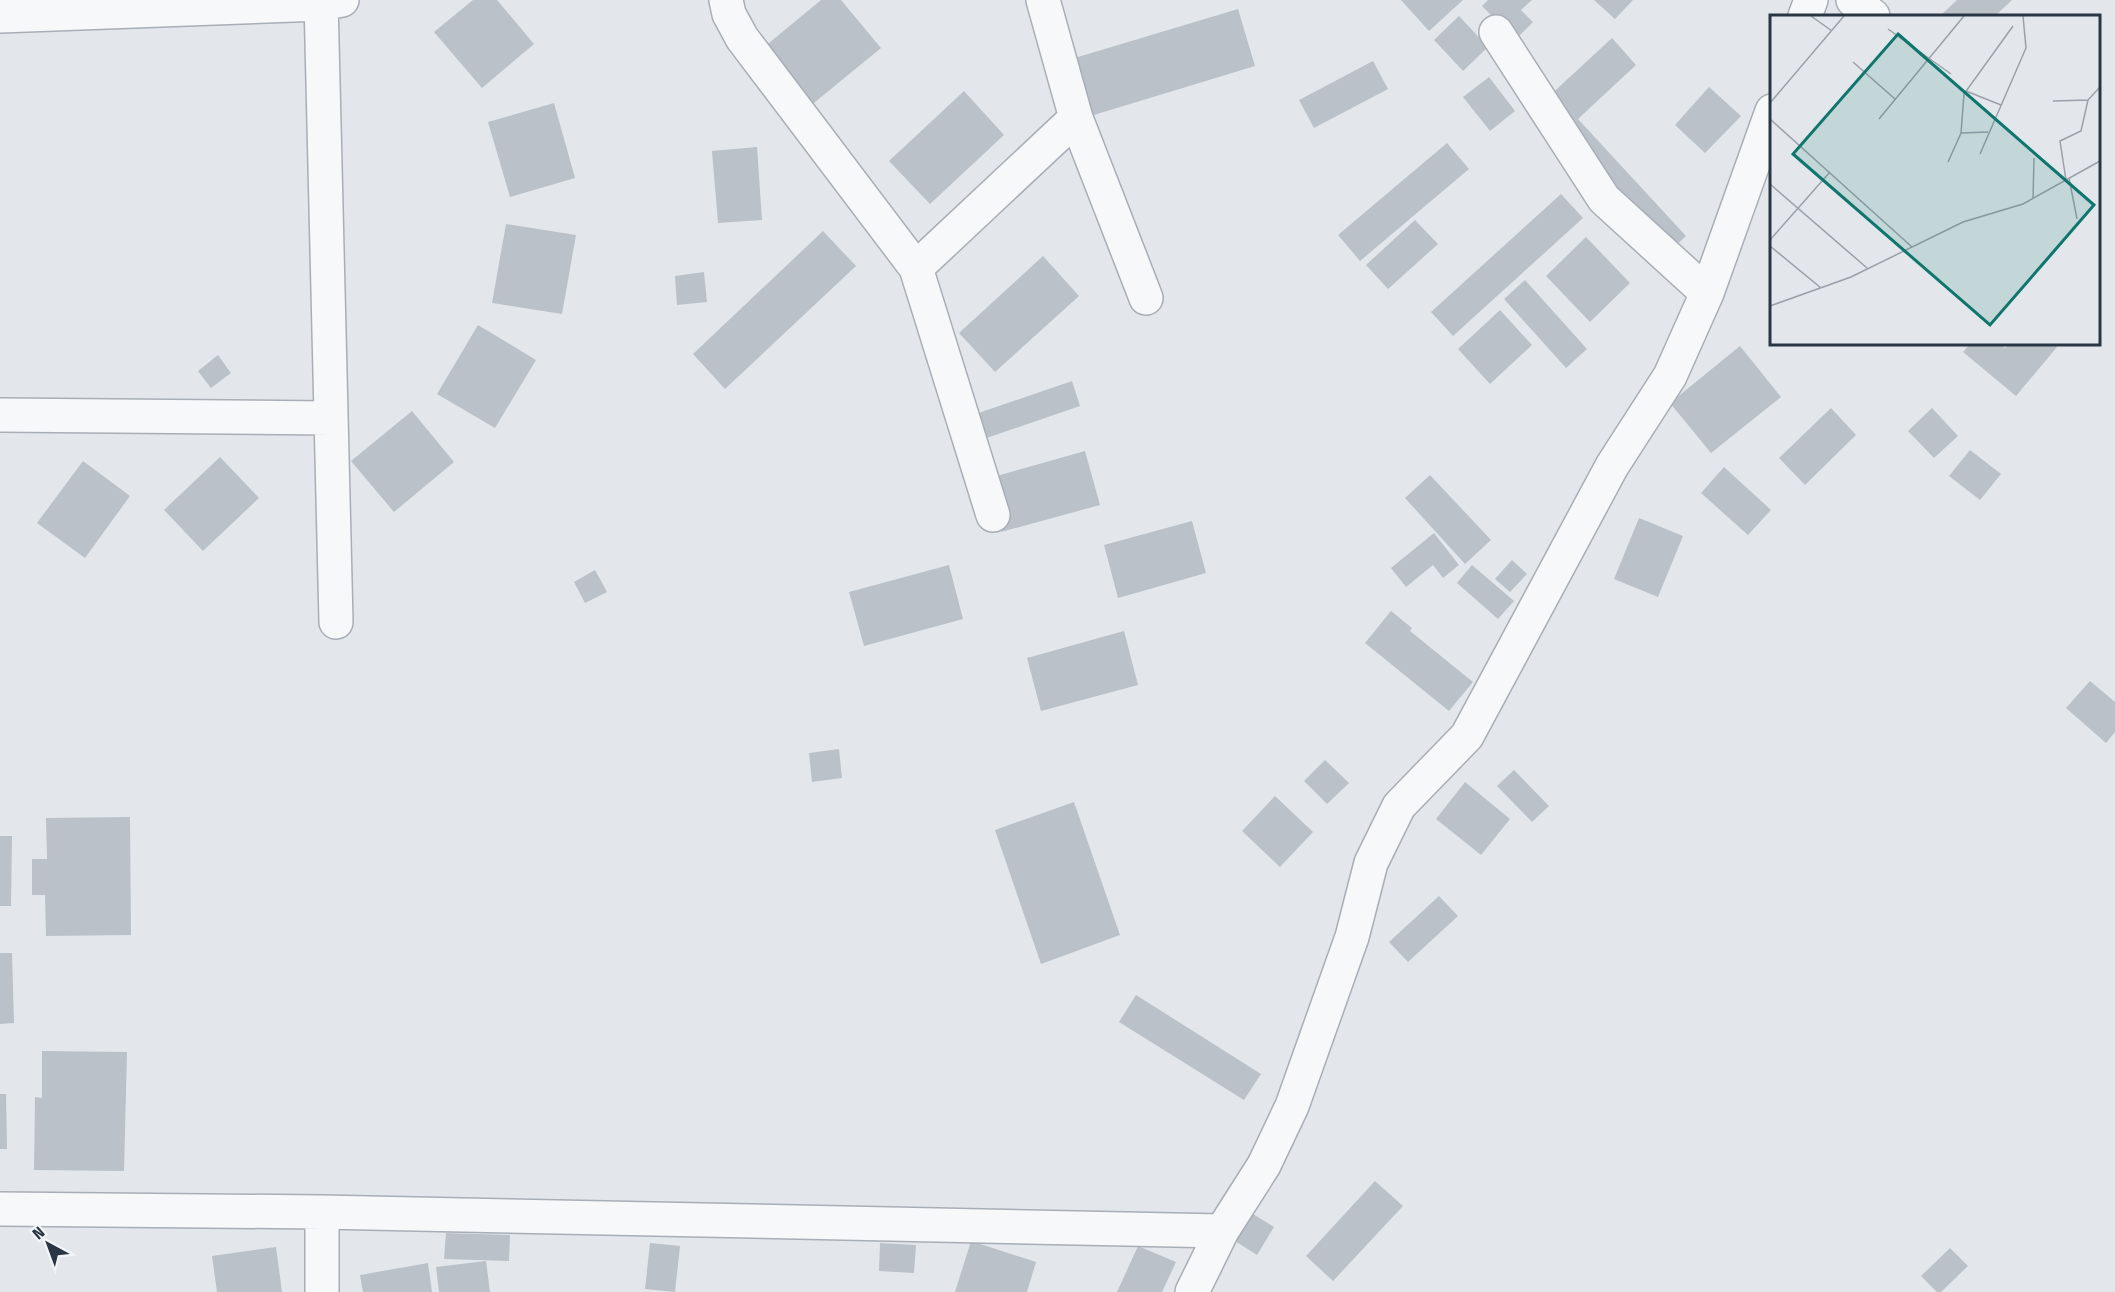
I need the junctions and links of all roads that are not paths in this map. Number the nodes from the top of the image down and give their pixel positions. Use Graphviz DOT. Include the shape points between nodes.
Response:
graph roads {
  1 [pos="726,0"];
  2 [pos="1043,0"];
  3 [pos="1853,0"];
  4 [pos="328,1"];
  5 [pos="1873,15"];
  6 [pos="0,16"];
  7 [pos="1496,32"];
  8 [pos="1770,117"];
  9 [pos="1076,118"];
  10 [pos="916,268"];
  11 [pos="1707,293"];
  12 [pos="1146,298"];
  13 [pos="0,415"];
  14 [pos="331,418"];
  15 [pos="993,515"];
  16 [pos="336,622"];
  17 [pos="0,1209"];
  18 [pos="322,1212"];
  19 [pos="1222,1231"];
  20 [pos="322,1292"];
  21 [pos="1192,1292"];
  1 -- 10 [label="street" via="742,38"];
  2 -- 9 [label="street"];
  3 -- 5 [label="street"];
  4 -- 6 [label="street"];
  4 -- 14 [label="street"];
  7 -- 11 [label="street" via="1604,199"];
  8 -- 11 [label="street"];
  9 -- 10 [label="street"];
  9 -- 12 [label="street"];
  10 -- 15 [label="street"];
  11 -- 19 [label="street" via="1670,376 1612,466 1467,736 1399,806 1371,863 1352,937 1292,1106 1264,1165"];
  13 -- 14 [label="street"];
  14 -- 16 [label="street"];
  17 -- 18 [label="street"];
  18 -- 19 [label="street"];
  18 -- 20 [label="street"];
  19 -- 21 [label="street"];
}
